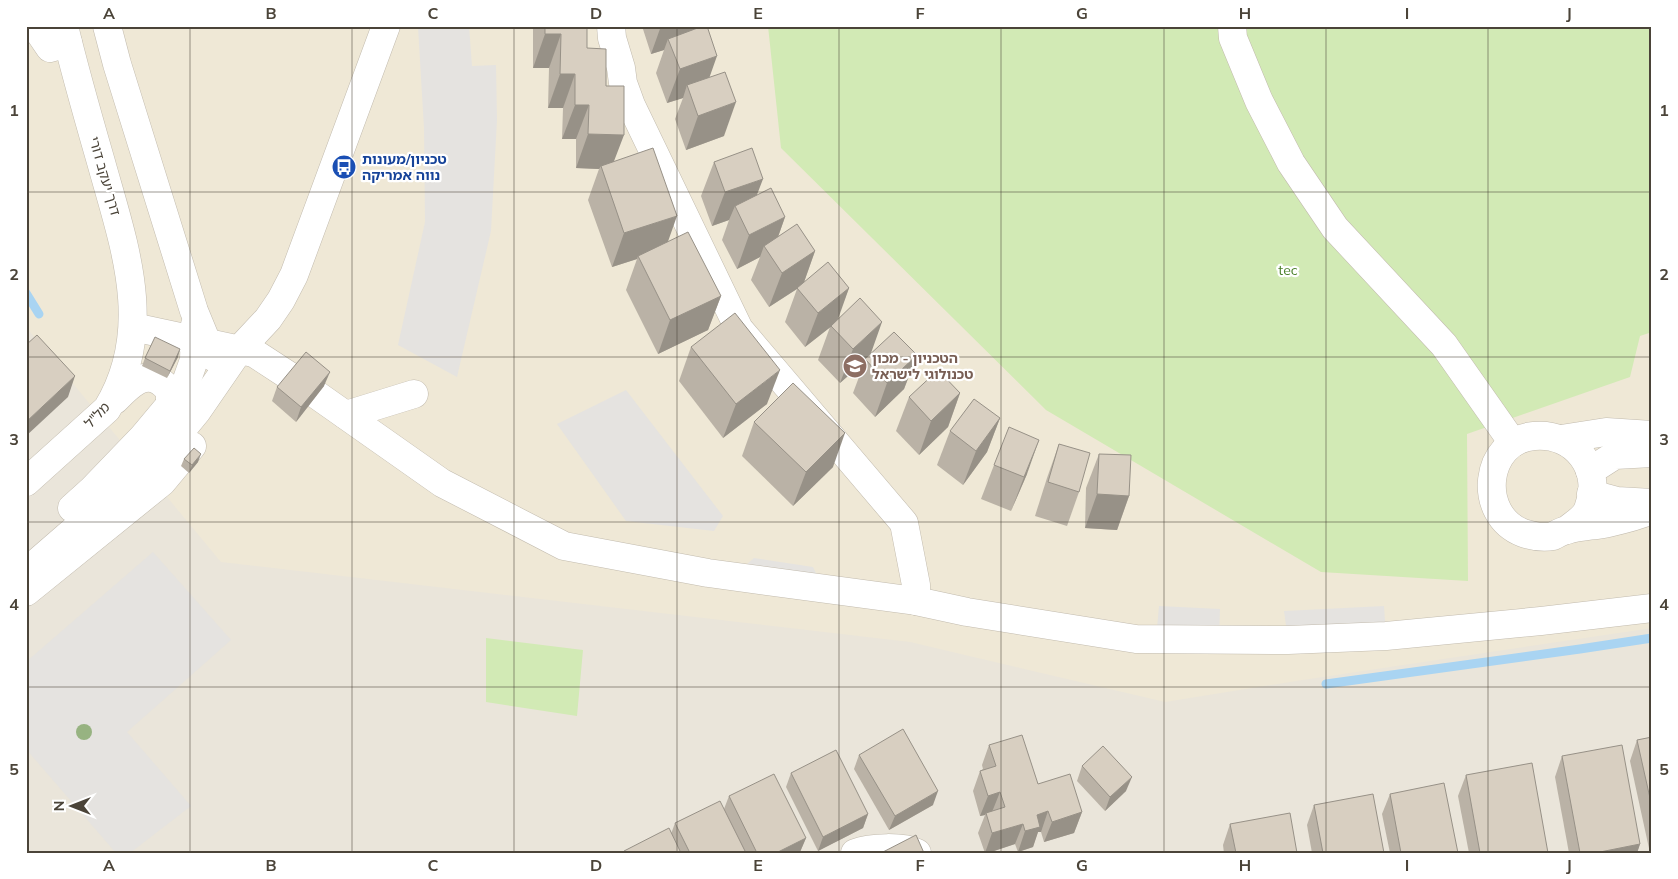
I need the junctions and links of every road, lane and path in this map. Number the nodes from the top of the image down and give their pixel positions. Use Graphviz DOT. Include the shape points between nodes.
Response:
graph roads {
  1 [pos="35,26"];
  2 [pos="107,26"];
  3 [pos="386,26"];
  4 [pos="611,26"];
  5 [pos="1232,26"];
  6 [pos="66,35"];
  7 [pos="194,311"];
  8 [pos="133,328"];
  9 [pos="169,334"];
  10 [pos="202,342"];
  11 [pos="247,352"];
  12 [pos="215,384"];
  13 [pos="414,394"];
  14 [pos="170,405"];
  15 [pos="107,409"];
  16 [pos="346,415"];
  17 [pos="1652,435"];
  18 [pos="1561,439"];
  19 [pos="1513,443"];
  20 [pos="1652,453"];
  21 [pos="26,482"];
  22 [pos="1590,483"];
  23 [pos="1652,503"];
  24 [pos="1652,510"];
  25 [pos="1567,530"];
  26 [pos="26,549"];
  27 [pos="26,572"];
  28 [pos="26,592"];
  29 [pos="916,601"];
  30 [pos="1652,608"];
  31 [pos="855,853"];
  32 [pos="917,853"];
  1 -- 6 [label="street" via="50,48"];
  2 -- 7 [label="street"];
  3 -- 11 [label="street" via="294,275"];
  4 -- 29 [label="street" via="631,105 738,329 904,523"];
  5 -- 19 [label="street" via="1233,38 1258,100 1291,163 1318,204 1335,228 1444,346"];
  6 -- 8 [label="street, דרך יעקב דורי" via="126,249"];
  7 -- 9 [label="street" via="183,328"];
  7 -- 10 [label="street"];
  8 -- 9 [label="street"];
  8 -- 15 [label="street, מל\"ל" via="125,371"];
  9 -- 10 [label="street"];
  10 -- 11 [label="street"];
  10 -- 12 [label="street" via="215,364"];
  10 -- 14 [label="street" via="184,388"];
  11 -- 12 [label="street"];
  11 -- 16 [label="street"];
  11 -- 28 [label="street" via="236,386 162,482"];
  12 -- 27 [label="street" via="160,456"];
  13 -- 16 [label="street"];
  14 -- 15 [label="street" via="170,391 165,385 154,378 142,377 128,386"];
  14 -- 26 [label="street" via="92,490"];
  15 -- 21 [label="street, מל\"ל"];
  16 -- 29 [label="street" via="442,483 564,546"];
  17 -- 18 [label="street" via="1606,432"];
  18 -- 19 [label="street" via="1529,436"];
  18 -- 22 [label="street" via="1582,454"];
  19 -- 25 [label="street" via="1502,454 1492,475 1492,498 1498,512 1522,533 1552,536"];
  20 -- 22 [label="street" via="1615,454"];
  22 -- 23 [label="street" via="1617,501"];
  22 -- 25 [label="street" via="1588,510"];
  24 -- 25 [label="street" via="1609,523"];
  29 -- 30 [label="street" via="1136,639 1288,640 1386,636"];
  31 -- 32 [label="street" via="908,848"];
}
